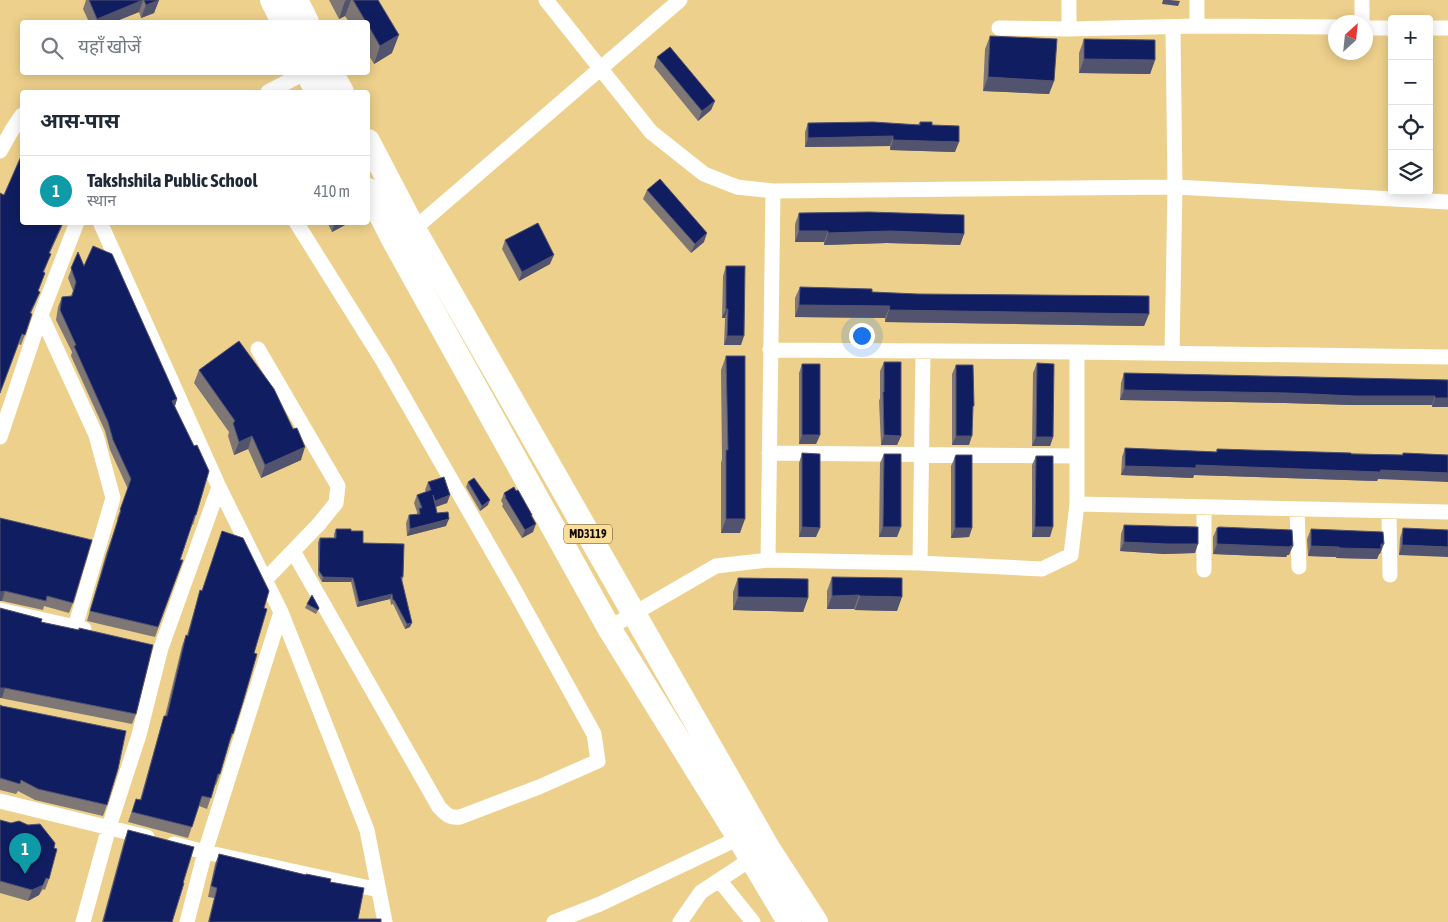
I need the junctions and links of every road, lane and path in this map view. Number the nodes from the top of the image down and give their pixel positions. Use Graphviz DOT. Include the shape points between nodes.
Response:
graph roads {
  1 [pos="272,0"];
  2 [pos="296,0"];
  3 [pos="546,0"];
  4 [pos="680,0"];
  5 [pos="1069,0"];
  6 [pos="1197,0"];
  7 [pos="1362,0"];
  8 [pos="1362,15"];
  9 [pos="282,20"];
  10 [pos="306,20"];
  11 [pos="1196,26"];
  12 [pos="1328,27"];
  13 [pos="999,28"];
  14 [pos="1173,28"];
  15 [pos="1373,28"];
  16 [pos="1388,28"];
  17 [pos="1433,28"];
  18 [pos="1448,28"];
  19 [pos="1069,30"];
  20 [pos="601,68"];
  21 [pos="301,75"];
  22 [pos="308,75"];
  23 [pos="333,75"];
  24 [pos="272,90"];
  25 [pos="316,90"];
  26 [pos="341,90"];
  27 [pos="20,118"];
  28 [pos="370,145"];
  29 [pos="0,151"];
  30 [pos="1175,187"];
  31 [pos="772,191"];
  32 [pos="370,194"];
  33 [pos="1448,202"];
  34 [pos="76,225"];
  35 [pos="101,225"];
  36 [pos="298,225"];
  37 [pos="414,229"];
  38 [pos="394,241"];
  39 [pos="41,315"];
  40 [pos="258,349"];
  41 [pos="770,350"];
  42 [pos="923,351"];
  43 [pos="1077,352"];
  44 [pos="1172,353"];
  45 [pos="1448,357"];
  46 [pos="0,437"];
  47 [pos="769,453"];
  48 [pos="921,454"];
  49 [pos="1077,456"];
  50 [pos="219,487"];
  51 [pos="1077,504"];
  52 [pos="1204,507"];
  53 [pos="1297,509"];
  54 [pos="1389,511"];
  55 [pos="1448,512"];
  56 [pos="82,539"];
  57 [pos="100,543"];
  58 [pos="293,551"];
  59 [pos="768,560"];
  60 [pos="920,563"];
  61 [pos="1299,567"];
  62 [pos="1204,570"];
  63 [pos="1390,575"];
  64 [pos="265,580"];
  65 [pos="0,610"];
  66 [pos="281,612"];
  67 [pos="634,613"];
  68 [pos="75,627"];
  69 [pos="609,628"];
  70 [pos="94,632"];
  71 [pos="120,732"];
  72 [pos="139,735"];
  73 [pos="0,801"];
  74 [pos="110,827"];
  75 [pos="739,838"];
  76 [pos="205,852"];
  77 [pos="760,853"];
  78 [pos="719,880"];
  79 [pos="378,890"];
  80 [pos="600,904"];
  81 [pos="83,922"];
  82 [pos="187,922"];
  83 [pos="385,922"];
  84 [pos="554,922"];
  85 [pos="591,922"];
  86 [pos="680,922"];
  87 [pos="753,922"];
  88 [pos="789,922"];
  89 [pos="816,922"];
  1 -- 9 [label="main road"];
  2 -- 10 [label="main road"];
  3 -- 20 [label="street"];
  4 -- 20 [label="street"];
  5 -- 19 [label="street"];
  6 -- 11 [label="street"];
  7 -- 8 [label="street"];
  11 -- 12 [label="street"];
  11 -- 14 [label="street"];
  13 -- 19 [label="street"];
  14 -- 19 [label="street"];
  14 -- 30 [label="street"];
  15 -- 16 [label="street"];
  17 -- 18 [label="street"];
  20 -- 31 [label="street" via="651,132 704,174 737,187"];
  20 -- 37 [label="street"];
  21 -- 24 [label="street"];
  22 -- 25 [label="main road"];
  23 -- 26 [label="main road"];
  27 -- 29 [label="street"];
  28 -- 37 [label="main road, MD3119"];
  30 -- 31 [label="street"];
  30 -- 33 [label="street"];
  30 -- 44 [label="street"];
  31 -- 41 [label="street"];
  32 -- 38 [label="main road, MD3119"];
  34 -- 39 [label="street"];
  35 -- 50 [label="street"];
  36 -- 58 [label="street" via="384,361 594,734 598,761 460,817 452,818 446,814 439,807"];
  37 -- 38 [label="street"];
  37 -- 67 [label="main road, MD3119"];
  38 -- 69 [label="main road, MD3119"];
  39 -- 46 [label="street"];
  39 -- 57 [label="street" via="96,434 114,498"];
  40 -- 58 [label="street" via="338,486 336,503"];
  41 -- 42 [label="street"];
  41 -- 47 [label="street"];
  42 -- 43 [label="street"];
  42 -- 48 [label="street"];
  43 -- 44 [label="street"];
  43 -- 49 [label="street"];
  44 -- 45 [label="street"];
  47 -- 48 [label="street"];
  47 -- 59 [label="street"];
  48 -- 49 [label="street"];
  48 -- 60 [label="street"];
  49 -- 51 [label="street"];
  50 -- 64 [label="street"];
  50 -- 72 [label="street" via="156,647"];
  51 -- 52 [label="street"];
  51 -- 60 [label="street" via="1071,556 1042,569"];
  52 -- 53 [label="street"];
  52 -- 62 [label="street"];
  53 -- 54 [label="street"];
  53 -- 61 [label="street"];
  54 -- 55 [label="street"];
  54 -- 63 [label="street"];
  56 -- 57 [label="street"];
  57 -- 68 [label="street"];
  58 -- 64 [label="street"];
  59 -- 60 [label="street"];
  59 -- 67 [label="street" via="716,566"];
  64 -- 66 [label="street"];
  65 -- 68 [label="street"];
  66 -- 76 [label="street"];
  66 -- 79 [label="street" via="367,830"];
  67 -- 69 [label="street"];
  67 -- 77 [label="main road, MD3119"];
  68 -- 70 [label="street"];
  69 -- 75 [label="main road, MD3119"];
  71 -- 72 [label="street"];
  72 -- 74 [label="street"];
  73 -- 74 [label="street"];
  74 -- 76 [label="street"];
  74 -- 81 [label="street"];
  75 -- 77 [label="main road, MD3119"];
  75 -- 80 [label="street"];
  76 -- 79 [label="street"];
  76 -- 82 [label="street"];
  77 -- 78 [label="street"];
  77 -- 88 [label="main road, MD3119"];
  77 -- 89 [label="main road, MD3119"];
  78 -- 86 [label="street" via="702,892"];
  78 -- 87 [label="street"];
  79 -- 83 [label="street"];
  80 -- 84 [label="street"];
  80 -- 85 [label="street"];
}
